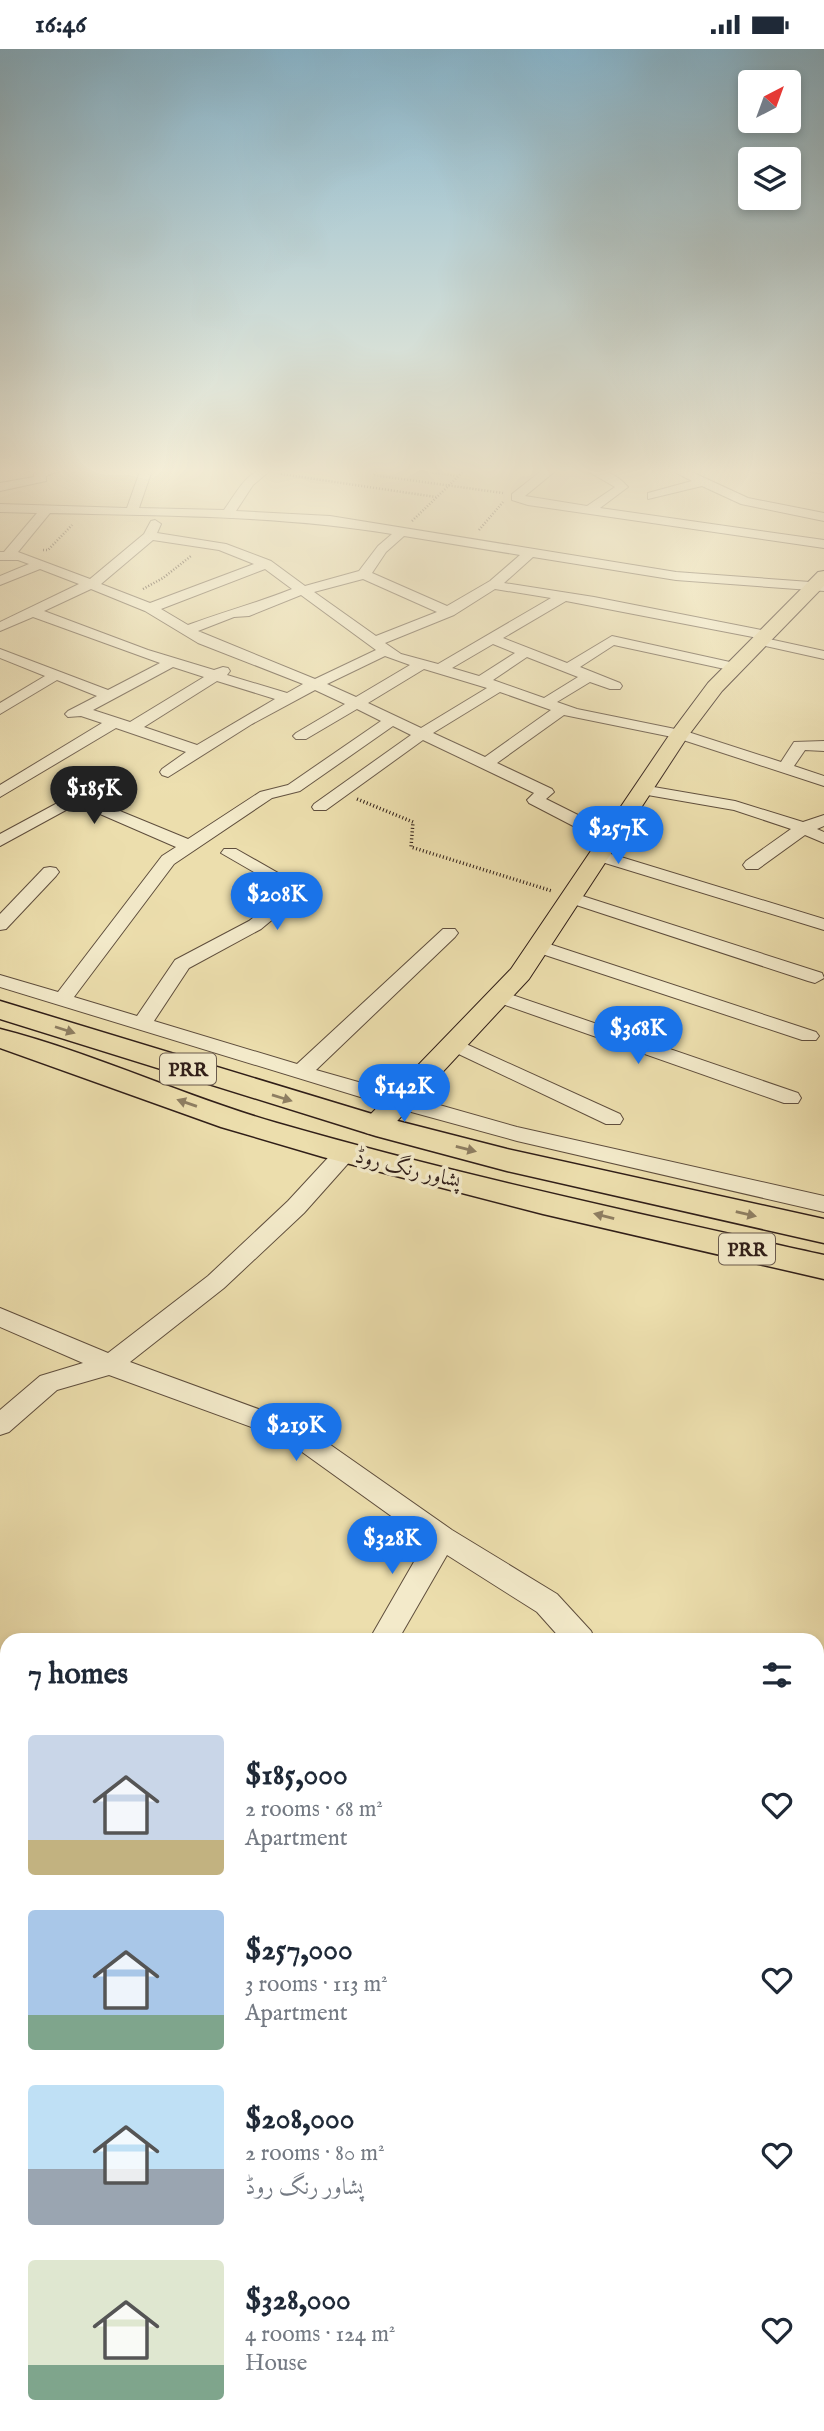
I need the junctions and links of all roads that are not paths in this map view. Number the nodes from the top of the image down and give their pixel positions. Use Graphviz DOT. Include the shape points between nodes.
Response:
graph roads {
  1 [pos="79,579"];
  2 [pos="98,579"];
  3 [pos="226,579"];
  4 [pos="287,579"];
  5 [pos="350,579"];
  6 [pos="373,579"];
  7 [pos="503,579"];
  8 [pos="742,579"];
  9 [pos="822,583"];
  10 [pos="92,584"];
  11 [pos="493,585"];
  12 [pos="302,590"];
  13 [pos="564,596"];
  14 [pos="150,608"];
  15 [pos="33,612"];
  16 [pos="449,612"];
  17 [pos="0,627"];
  18 [pos="188,630"];
  19 [pos="764,638"];
  20 [pos="492,639"];
  21 [pos="380,646"];
  22 [pos="527,651"];
  23 [pos="0,653"];
  24 [pos="824,655"];
  25 [pos="246,656"];
  26 [pos="172,662"];
  27 [pos="423,664"];
  28 [pos="734,667"];
  29 [pos="569,668"];
  30 [pos="441,669"];
  31 [pos="56,675"];
  32 [pos="216,676"];
  33 [pos="589,676"];
  34 [pos="481,681"];
  35 [pos="314,684"];
  36 [pos="615,686"];
  37 [pos="498,687"];
  38 [pos="108,695"];
  39 [pos="288,698"];
  40 [pos="356,703"];
  41 [pos="546,703"];
  42 [pos="2,706"];
  43 [pos="563,709"];
  44 [pos="72,714"];
  45 [pos="390,721"];
  46 [pos="114,722"];
  47 [pos="132,728"];
  48 [pos="680,734"];
  49 [pos="421,735"];
  50 [pos="301,736"];
  51 [pos="824,746"];
  52 [pos="197,750"];
  53 [pos="486,764"];
  54 [pos="785,768"];
  55 [pos="168,772"];
  56 [pos="824,781"];
  57 [pos="642,790"];
  58 [pos="0,792"];
  59 [pos="320,807"];
  60 [pos="824,820"];
  61 [pos="804,828"];
  62 [pos="824,838"];
  63 [pos="0,841"];
  64 [pos="190,846"];
  65 [pos="604,847"];
  66 [pos="230,853"];
  67 [pos="752,865"];
  68 [pos="50,873"];
  69 [pos="570,897"];
  70 [pos="0,925"];
  71 [pos="824,925"];
  72 [pos="449,933"];
  73 [pos="537,946"];
  74 [pos="815,977"];
  75 [pos="0,981"];
  76 [pos="498,996"];
  77 [pos="62,1000"];
  78 [pos="0,1010"];
  79 [pos="142,1024"];
  80 [pos="809,1035"];
  81 [pos="0,1038"];
  82 [pos="455,1045"];
  83 [pos="302,1072"];
  84 [pos="791,1098"];
  85 [pos="400,1102"];
  86 [pos="612,1119"];
  87 [pos="376,1126"];
  88 [pos="345,1153"];
  89 [pos="824,1204"];
  90 [pos="824,1231"];
  91 [pos="824,1267"];
  92 [pos="0,1317"];
  93 [pos="110,1365"];
  94 [pos="0,1425"];
  95 [pos="442,1538"];
  96 [pos="387,1633"];
  97 [pos="575,1633"];
  1 -- 10 [label="street"];
  2 -- 10 [label="street"];
  3 -- 14 [label="street"];
  4 -- 12 [label="street"];
  5 -- 12 [label="street"];
  6 -- 16 [label="street"];
  7 -- 11 [label="street"];
  8 -- 9 [label="street"];
  9 -- 19 [label="main road"];
  10 -- 14 [label="street"];
  10 -- 15 [label="street"];
  11 -- 13 [label="street"];
  11 -- 16 [label="street"];
  12 -- 18 [label="street"];
  12 -- 21 [label="street"];
  13 -- 19 [label="street"];
  13 -- 20 [label="street"];
  14 -- 18 [label="street"];
  15 -- 17 [label="street"];
  15 -- 26 [label="street"];
  16 -- 21 [label="street"];
  18 -- 25 [label="street"];
  19 -- 24 [label="street"];
  19 -- 28 [label="main road"];
  20 -- 22 [label="street"];
  20 -- 30 [label="street"];
  21 -- 27 [label="street" via="396,657"];
  21 -- 35 [label="street"];
  22 -- 29 [label="street"];
  22 -- 34 [label="street"];
  23 -- 31 [label="street"];
  25 -- 32 [label="street"];
  25 -- 35 [label="street"];
  26 -- 32 [label="street"];
  26 -- 38 [label="street"];
  27 -- 30 [label="street"];
  27 -- 40 [label="street"];
  28 -- 29 [label="street" via="611,640"];
  28 -- 48 [label="main road"];
  29 -- 33 [label="street"];
  30 -- 34 [label="street"];
  31 -- 38 [label="street"];
  31 -- 42 [label="street"];
  32 -- 39 [label="street"];
  32 -- 47 [label="street"];
  33 -- 36 [label="street"];
  33 -- 41 [label="street"];
  34 -- 37 [label="street"];
  35 -- 39 [label="street"];
  35 -- 40 [label="street"];
  37 -- 41 [label="street"];
  37 -- 49 [label="street"];
  38 -- 44 [label="street"];
  39 -- 52 [label="street"];
  40 -- 45 [label="street"];
  40 -- 50 [label="street"];
  41 -- 43 [label="street"];
  43 -- 48 [label="street"];
  43 -- 53 [label="street"];
  44 -- 46 [label="street"];
  45 -- 49 [label="street"];
  45 -- 64 [label="street" via="294,788 266,795"];
  46 -- 47 [label="street"];
  46 -- 58 [label="street"];
  47 -- 52 [label="street"];
  48 -- 54 [label="street"];
  48 -- 57 [label="main road"];
  49 -- 53 [label="street"];
  49 -- 59 [label="street"];
  51 -- 54 [label="street" via="800,745"];
  52 -- 55 [label="street"];
  53 -- 65 [label="street" via="546,792 536,800"];
  54 -- 56 [label="street"];
  57 -- 61 [label="street" via="735,804"];
  57 -- 65 [label="main road"];
  60 -- 61 [label="street"];
  61 -- 62 [label="street"];
  61 -- 67 [label="street"];
  63 -- 64 [label="street" via="76,798"];
  64 -- 77 [label="street" via="168,860"];
  65 -- 69 [label="main road"];
  65 -- 71 [label="street"];
  66 -- 79 [label="street" via="299,890 255,925 181,964"];
  68 -- 70 [label="street"];
  69 -- 73 [label="main road"];
  69 -- 74 [label="street"];
  72 -- 83 [label="street"];
  73 -- 76 [label="main road" via="520,974"];
  73 -- 80 [label="street"];
  75 -- 77 [label="street"];
  76 -- 82 [label="main road"];
  76 -- 84 [label="street"];
  77 -- 79 [label="street"];
  78 -- 87 [label="highway, پشاور رنگ روڈ / PRR, one-way"];
  79 -- 83 [label="street"];
  88 -- 81 [label="highway, پشاور رنگ روڈ / PRR, one-way" via="261,1129"];
  82 -- 85 [label="main road"];
  82 -- 86 [label="street"];
  83 -- 85 [label="street"];
  85 -- 87 [label="main road"];
  85 -- 89 [label="street"];
  87 -- 90 [label="highway, پشاور رنگ روڈ / PRR, one-way"];
  91 -- 88 [label="highway, پشاور رنگ روڈ / PRR, one-way"];
  88 -- 93 [label="street" via="296,1207 216,1282"];
  92 -- 93 [label="street"];
  93 -- 94 [label="street" via="49,1383"];
  93 -- 95 [label="street" via="293,1432"];
  95 -- 96 [label="street"];
  95 -- 97 [label="street" via="547,1603"];
}
